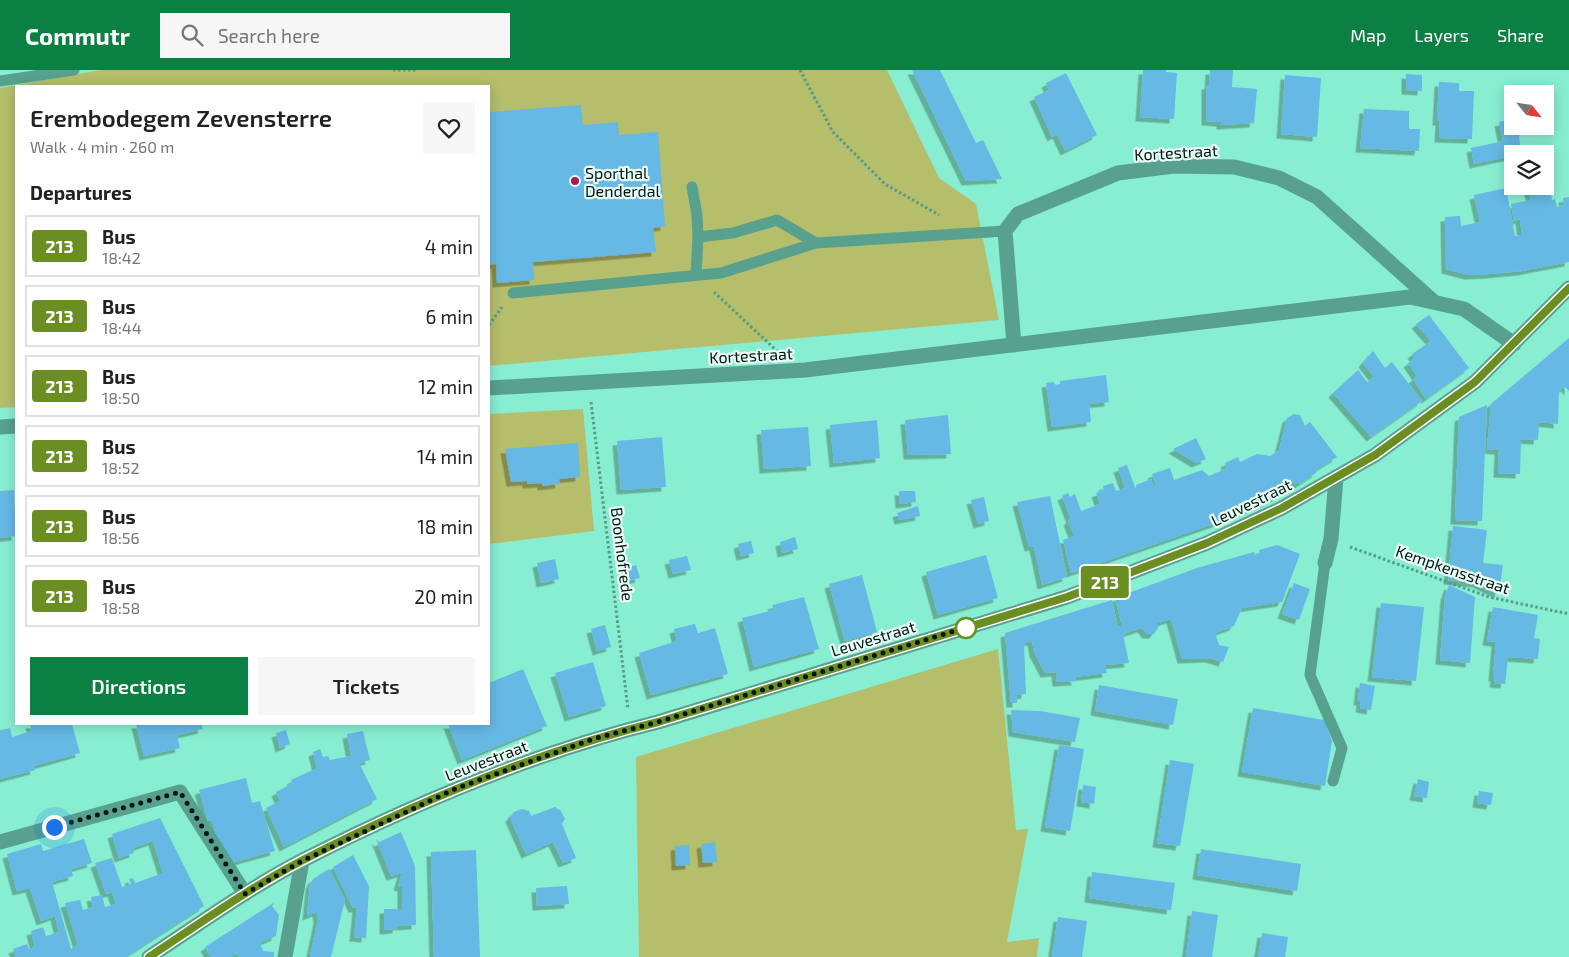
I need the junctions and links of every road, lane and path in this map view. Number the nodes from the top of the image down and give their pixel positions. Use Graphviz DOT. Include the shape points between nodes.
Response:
graph roads {
  1 [pos="74,70"];
  2 [pos="393,70"];
  3 [pos="418,70"];
  4 [pos="800,70"];
  5 [pos="0,81"];
  6 [pos="692,187"];
  7 [pos="940,216"];
  8 [pos="1005,231"];
  9 [pos="698,237"];
  10 [pos="816,244"];
  11 [pos="696,275"];
  12 [pos="1569,288"];
  13 [pos="513,293"];
  14 [pos="1434,302"];
  15 [pos="1514,344"];
  16 [pos="1014,345"];
  17 [pos="798,370"];
  18 [pos="588,382"];
  19 [pos="490,388"];
  20 [pos="15,426"];
  21 [pos="0,427"];
  22 [pos="1336,478"];
  23 [pos="1331,539"];
  24 [pos="1325,564"];
  25 [pos="1569,614"];
  26 [pos="630,729"];
  27 [pos="1333,780"];
  28 [pos="0,842"];
  29 [pos="302,861"];
  30 [pos="245,894"];
  31 [pos="149,957"];
  32 [pos="286,957"];
  1 -- 5 [label="lane"];
  2 -- 3 [label="path"];
  4 -- 7 [label="path" via="832,132 885,184"];
  6 -- 9 [label="lane"];
  8 -- 10 [label="lane"];
  8 -- 14 [label="street, Kortestraat" via="1018,214 1118,173 1174,166 1234,167 1279,178 1317,197"];
  8 -- 16 [label="street"];
  9 -- 10 [label="lane" via="733,233 777,220"];
  9 -- 11 [label="lane"];
  10 -- 11 [label="lane" via="721,273"];
  11 -- 13 [label="lane"];
  11 -- 17 [label="path"];
  12 -- 15 [label="street, Leuvestraat"];
  14 -- 15 [label="street, Kortestraat" via="1464,309"];
  14 -- 16 [label="street, Kortestraat" via="1410,297"];
  15 -- 22 [label="street, Leuvestraat" via="1475,382 1375,455"];
  16 -- 17 [label="street, Kortestraat"];
  17 -- 18 [label="street, Kortestraat"];
  18 -- 19 [label="street, Kortestraat"];
  18 -- 26 [label="path, Boonhofrede"];
  20 -- 21 [label="street"];
  22 -- 23 [label="street"];
  22 -- 26 [label="street, Leuvestraat" via="1207,543 1067,597"];
  23 -- 24 [label="street"];
  23 -- 25 [label="path, Kempkensstraat" via="1489,597"];
  24 -- 27 [label="lane" via="1310,675 1342,748"];
  26 -- 29 [label="street, Leuvestraat" via="457,788"];
  28 -- 30 [label="street" via="180,792"];
  29 -- 30 [label="street, Leuvestraat"];
  29 -- 32 [label="street"];
  30 -- 31 [label="street, Leuvestraat"];
}
